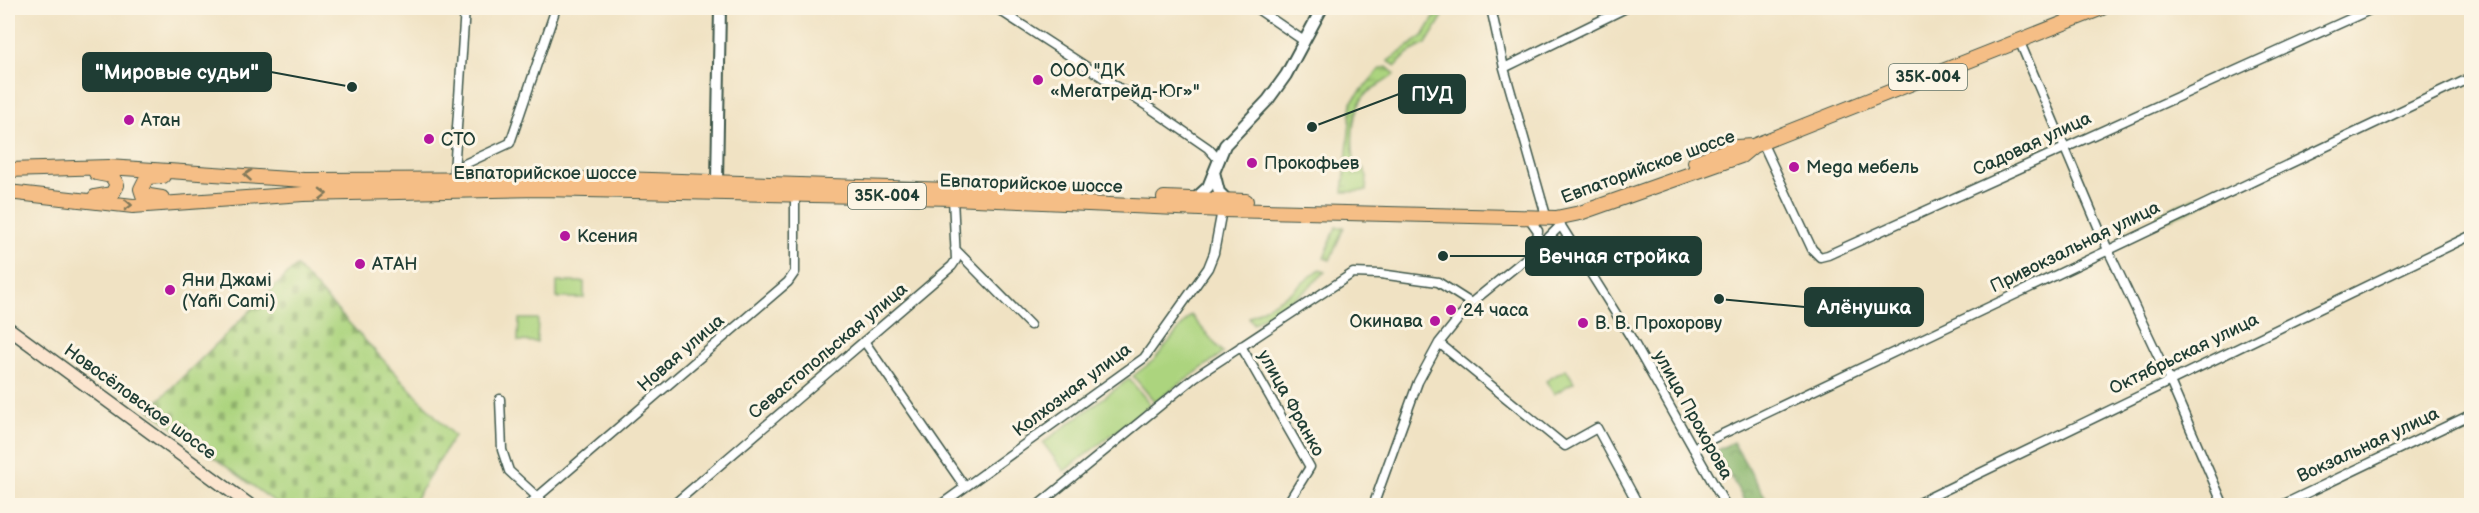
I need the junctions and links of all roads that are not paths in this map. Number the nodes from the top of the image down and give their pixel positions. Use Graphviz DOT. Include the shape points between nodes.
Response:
graph roads {
  1 [pos="465,8"];
  2 [pos="556,8"];
  3 [pos="720,8"];
  4 [pos="996,8"];
  5 [pos="1256,8"];
  6 [pos="1322,8"];
  7 [pos="1491,8"];
  8 [pos="1626,8"];
  9 [pos="2102,8"];
  10 [pos="2374,8"];
  11 [pos="2019,40"];
  12 [pos="1304,41"];
  13 [pos="1504,68"];
  14 [pos="2472,77"];
  15 [pos="1758,144"];
  16 [pos="2064,147"];
  17 [pos="1218,159"];
  18 [pos="8,170"];
  19 [pos="47,170"];
  20 [pos="182,171"];
  21 [pos="1214,171"];
  22 [pos="454,175"];
  23 [pos="717,182"];
  24 [pos="8,192"];
  25 [pos="795,194"];
  26 [pos="39,196"];
  27 [pos="953,198"];
  28 [pos="1196,198"];
  29 [pos="213,201"];
  30 [pos="1224,205"];
  31 [pos="1529,218"];
  32 [pos="1554,218"];
  33 [pos="2472,235"];
  34 [pos="956,249"];
  35 [pos="2108,250"];
  36 [pos="1535,251"];
  37 [pos="1471,303"];
  38 [pos="1030,325"];
  39 [pos="8,328"];
  40 [pos="864,341"];
  41 [pos="1439,343"];
  42 [pos="1238,349"];
  43 [pos="2169,379"];
  44 [pos="500,399"];
  45 [pos="2472,414"];
  46 [pos="1693,448"];
  47 [pos="965,487"];
  48 [pos="537,496"];
  49 [pos="1724,505"];
  50 [pos="251,506"];
  51 [pos="527,506"];
  52 [pos="547,506"];
  53 [pos="672,506"];
  54 [pos="939,506"];
  55 [pos="1036,506"];
  56 [pos="1286,506"];
  57 [pos="1373,506"];
  58 [pos="1639,506"];
  59 [pos="1912,506"];
  60 [pos="2224,506"];
  61 [pos="2280,506"];
  1 -- 22 [label="street"];
  2 -- 22 [label="street" via="510,143"];
  3 -- 23 [label="street"];
  4 -- 17 [label="street" via="1153,110"];
  5 -- 12 [label="street"];
  6 -- 12 [label="street"];
  7 -- 13 [label="street, улица Прохорова"];
  8 -- 13 [label="street"];
  9 -- 11 [label="main road, Евпаторийское шоссе / 35К-004"];
  10 -- 16 [label="street, Садовая улица"];
  11 -- 15 [label="main road, Евпаторийское шоссе / 35К-004"];
  11 -- 16 [label="street"];
  12 -- 17 [label="street" via="1274,92"];
  13 -- 32 [label="street, улица Прохорова"];
  14 -- 35 [label="street, Привокзальная улица"];
  15 -- 16 [label="street, Садовая улица" via="1812,249 1820,257"];
  15 -- 32 [label="main road, Евпаторийское шоссе / 35К-004" via="1736,147"];
  16 -- 35 [label="street"];
  17 -- 21 [label="street"];
  18 -- 19 [label="main road, Евпаторийское шоссе / 35К-004"];
  19 -- 20 [label="main road, Евпаторийское шоссе / 35К-004" via="108,167"];
  19 -- 26 [label="main road" via="61,174 103,173 112,176 116,191 108,196"];
  22 -- 20 [label="main road, Евпаторийское шоссе / 35К-004, one-way" via="304,180"];
  20 -- 29 [label="main road" via="147,177 142,183 143,195"];
  21 -- 28 [label="street" via="1208,187"];
  21 -- 30 [label="street"];
  22 -- 23 [label="main road, Евпаторийское шоссе / 35К-004"];
  23 -- 28 [label="main road, Евпаторийское шоссе / 35К-004"];
  24 -- 26 [label="main road, Евпаторийское шоссе / 35К-004"];
  25 -- 27 [label="main road, Евпаторийское шоссе / 35К-004"];
  29 -- 25 [label="main road, Евпаторийское шоссе / 35К-004, one-way" via="303,194 541,189"];
  25 -- 48 [label="street, Новая улица" via="795,272 788,282"];
  26 -- 29 [label="main road, Евпаторийское шоссе / 35К-004, one-way" via="132,206"];
  27 -- 30 [label="main road, Евпаторийское шоссе / 35К-004"];
  27 -- 34 [label="street"];
  28 -- 30 [label="main road, Евпаторийское шоссе / 35К-004"];
  30 -- 31 [label="main road, Евпаторийское шоссе / 35К-004"];
  30 -- 32 [label="main road, Евпаторийское шоссе / 35К-004"];
  30 -- 47 [label="street, Колхозная улица" via="1208,268 1144,358"];
  31 -- 32 [label="main road, Евпаторийское шоссе / 35К-004"];
  31 -- 36 [label="street" via="1539,237"];
  32 -- 36 [label="street"];
  32 -- 46 [label="street, улица Прохорова" via="1630,336"];
  33 -- 43 [label="street, Октябрьская улица"];
  34 -- 38 [label="street"];
  34 -- 40 [label="street, Севастопольская улица" via="952,266"];
  35 -- 43 [label="street"];
  35 -- 46 [label="street, Привокзальная улица"];
  36 -- 37 [label="street"];
  37 -- 41 [label="street"];
  37 -- 42 [label="street" via="1438,282 1353,273"];
  39 -- 50 [label="main road, Новосёловское шоссе"];
  40 -- 47 [label="street"];
  40 -- 53 [label="street, Севастопольская улица"];
  41 -- 57 [label="street" via="1418,382"];
  41 -- 58 [label="street" via="1565,446 1598,428"];
  42 -- 55 [label="street" via="1195,377"];
  42 -- 56 [label="street, улица Франко" via="1310,467"];
  43 -- 59 [label="street, Октябрьская улица"];
  43 -- 60 [label="street"];
  44 -- 48 [label="street" via="502,450 509,471"];
  45 -- 61 [label="street, Вокзальная улица"];
  46 -- 49 [label="street, улица Прохорова"];
  47 -- 54 [label="street, Колхозная улица"];
  48 -- 51 [label="street, Новая улица"];
  48 -- 52 [label="street"];
}
